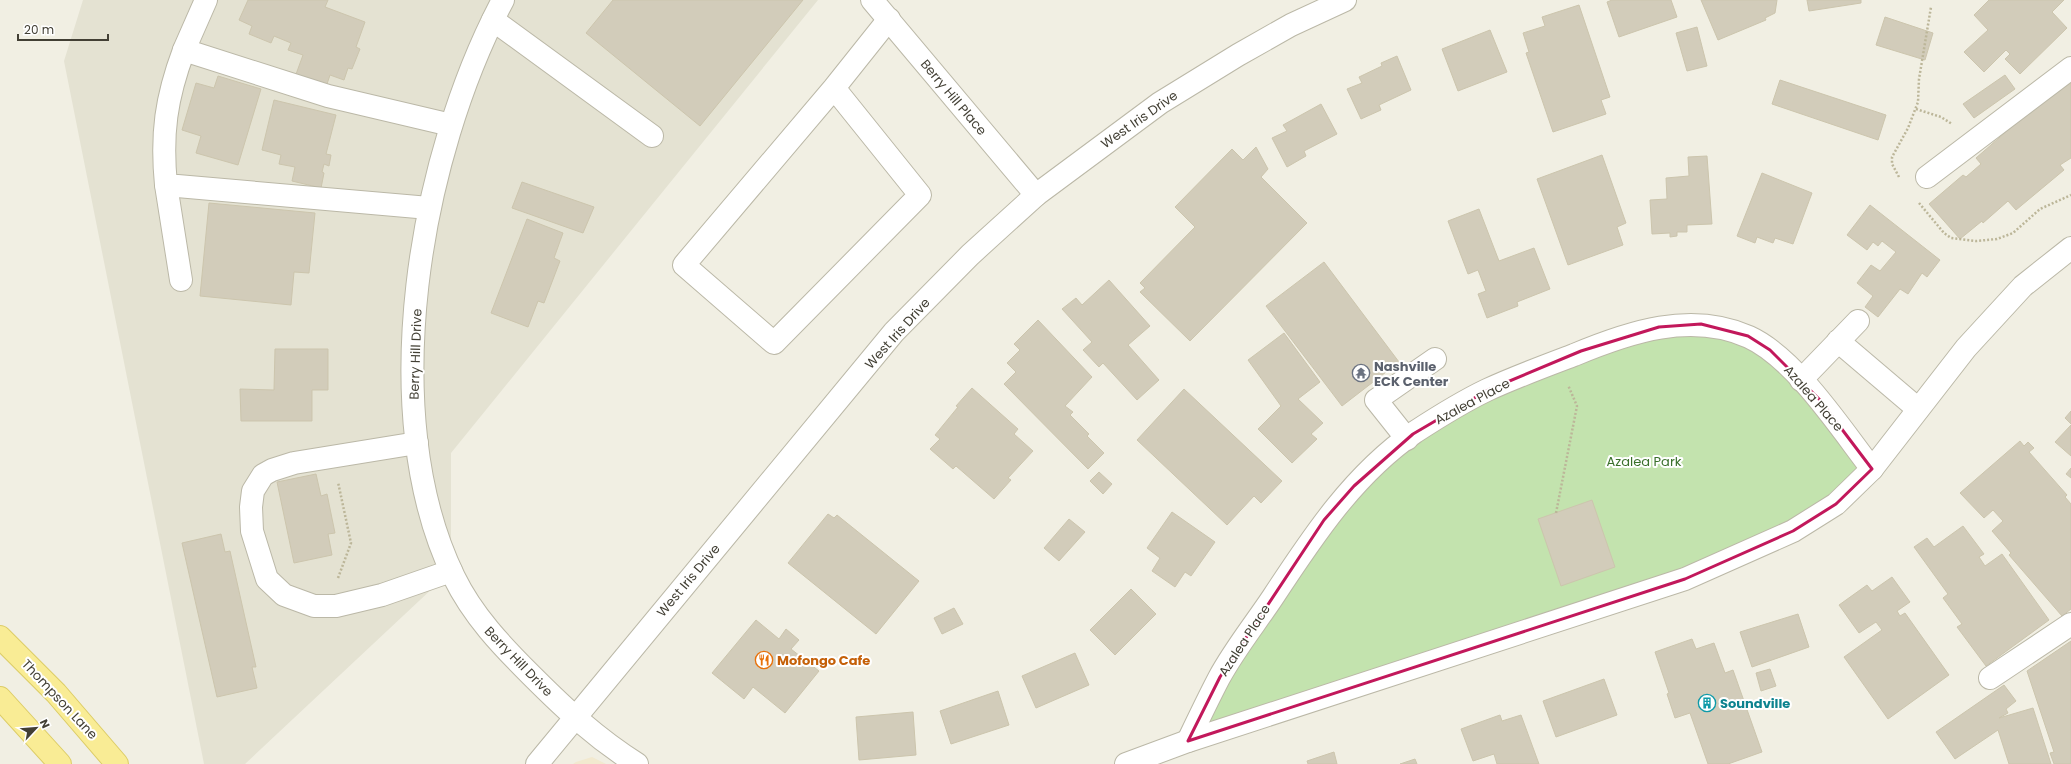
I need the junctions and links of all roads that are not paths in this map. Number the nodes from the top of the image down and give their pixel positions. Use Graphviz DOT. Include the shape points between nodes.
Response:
graph roads {
  1 [pos="206,0"];
  2 [pos="503,0"];
  3 [pos="872,0"];
  4 [pos="1345,0"];
  5 [pos="889,19"];
  6 [pos="493,20"];
  7 [pos="184,50"];
  8 [pos="2071,68"];
  9 [pos="834,88"];
  10 [pos="451,125"];
  11 [pos="652,136"];
  12 [pos="1927,177"];
  13 [pos="166,185"];
  14 [pos="1036,195"];
  15 [pos="429,208"];
  16 [pos="2071,248"];
  17 [pos="181,280"];
  18 [pos="1858,321"];
  19 [pos="1838,341"];
  20 [pos="1435,359"];
  21 [pos="1801,380"];
  22 [pos="1918,409"];
  23 [pos="1407,439"];
  24 [pos="417,443"];
  25 [pos="1872,469"];
  26 [pos="452,571"];
  27 [pos="2071,624"];
  28 [pos="0,637"];
  29 [pos="1990,678"];
  30 [pos="0,698"];
  31 [pos="575,717"];
  32 [pos="1188,741"];
  33 [pos="60,764"];
  34 [pos="117,764"];
  35 [pos="537,764"];
  36 [pos="637,764"];
  37 [pos="1126,764"];
  1 -- 7 [label="street"];
  2 -- 6 [label="street, Berry Hill Drive"];
  3 -- 5 [label="street, Berry Hill Place"];
  4 -- 14 [label="street, West Iris Drive" via="1291,25 1160,103"];
  5 -- 9 [label="street"];
  5 -- 14 [label="street, Berry Hill Place"];
  6 -- 10 [label="street, Berry Hill Drive" via="468,77"];
  6 -- 11 [label="street"];
  7 -- 10 [label="street" via="328,96"];
  7 -- 13 [label="street" via="172,82 166,113 163,155"];
  8 -- 12 [label="street"];
  9 -- 9 [label="street" via="684,265 774,343 920,195"];
  10 -- 15 [label="street, Berry Hill Drive"];
  13 -- 15 [label="street"];
  13 -- 17 [label="street"];
  14 -- 31 [label="street, West Iris Drive" via="970,255 894,332"];
  15 -- 24 [label="street, Berry Hill Drive" via="418,292 412,376"];
  16 -- 22 [label="street" via="2023,286 1966,348"];
  18 -- 19 [label="street"];
  19 -- 21 [label="street"];
  19 -- 22 [label="street"];
  20 -- 23 [label="street" via="1376,400"];
  21 -- 23 [label="street, Azalea Place" via="1770,350 1748,336 1717,327 1682,324 1620,337 1488,390 1452,409"];
  21 -- 25 [label="street, Azalea Place"];
  22 -- 25 [label="street"];
  23 -- 32 [label="street, Azalea Place" via="1354,486 1324,520 1220,677"];
  24 -- 26 [label="street, Berry Hill Drive" via="428,507 436,535"];
  24 -- 26 [label="street" via="294,463 272,470 263,476 254,491 251,507 252,531 267,579 278,590 293,599 314,606 328,606 382,595"];
  25 -- 32 [label="street" via="1836,504 1793,531 1685,579"];
  26 -- 31 [label="street, Berry Hill Drive" via="460,588 488,630"];
  27 -- 29 [label="street"];
  28 -- 34 [label="main road, Thompson Lane" via="56,694"];
  30 -- 33 [label="main road"];
  31 -- 35 [label="street, West Iris Drive"];
  31 -- 36 [label="street" via="600,740"];
  32 -- 37 [label="street"];
}
